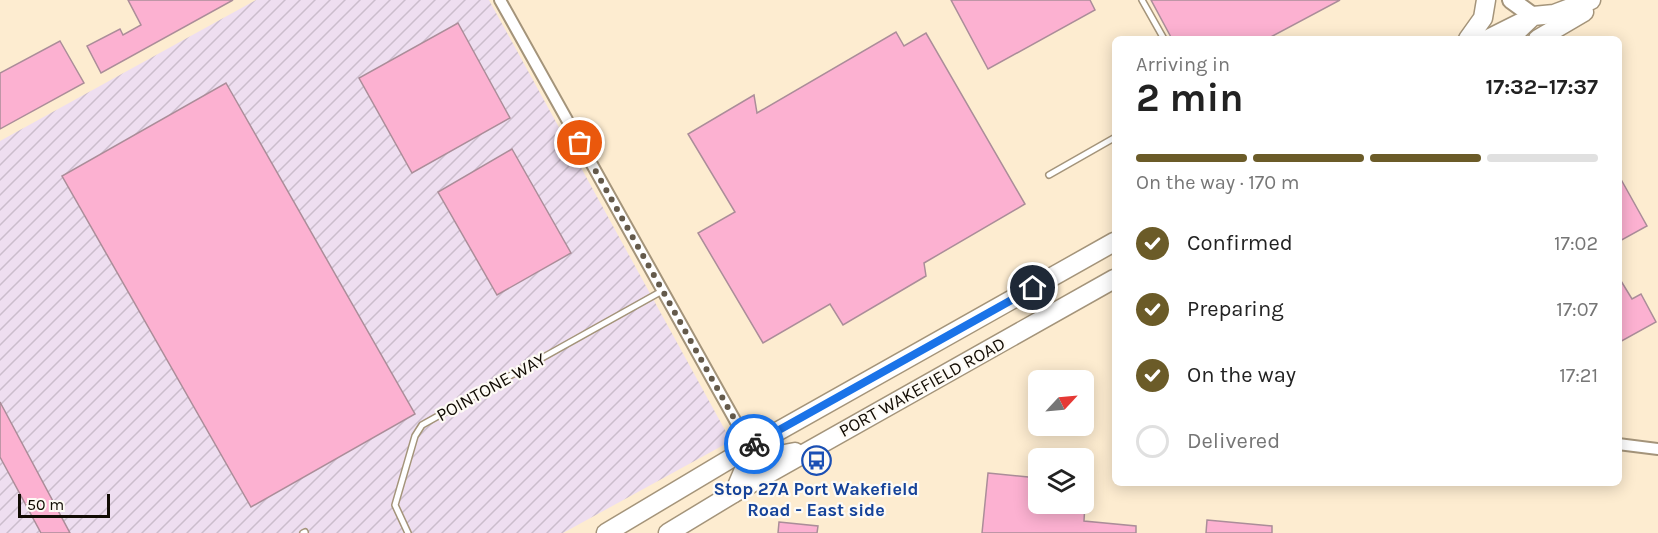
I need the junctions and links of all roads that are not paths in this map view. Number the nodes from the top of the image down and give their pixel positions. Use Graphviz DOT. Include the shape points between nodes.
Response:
graph roads {
  1 [pos="1142,0"];
  2 [pos="1486,0"];
  3 [pos="1511,0"];
  4 [pos="1561,0"];
  5 [pos="1591,0"];
  6 [pos="1603,0"];
  7 [pos="503,1"];
  8 [pos="1531,8"];
  9 [pos="1162,36"];
  10 [pos="1470,36"];
  11 [pos="1492,36"];
  12 [pos="1511,36"];
  13 [pos="1543,36"];
  14 [pos="1112,139"];
  15 [pos="1049,175"];
  16 [pos="1112,243"];
  17 [pos="1112,280"];
  18 [pos="662,291"];
  19 [pos="1622,444"];
  20 [pos="750,447"];
  21 [pos="812,449"];
  22 [pos="1658,449"];
  23 [pos="734,493"];
  24 [pos="408,533"];
  25 [pos="606,533"];
  26 [pos="668,533"];
  1 -- 9 [label="lane"];
  2 -- 10 [label="highway" via="1483,18"];
  3 -- 8 [label="main road"];
  4 -- 8 [label="highway"];
  5 -- 8 [label="highway" via="1554,14"];
  6 -- 13 [label="highway"];
  7 -- 18 [label="street"];
  8 -- 11 [label="highway"];
  8 -- 12 [label="highway"];
  14 -- 15 [label="lane"];
  16 -- 20 [label="highway, PORT WAKEFIELD ROAD"];
  17 -- 21 [label="highway, PORT WAKEFIELD ROAD"];
  18 -- 20 [label="street"];
  18 -- 24 [label="lane, POINTONE WAY" via="422,426 415,436 395,505"];
  19 -- 22 [label="street"];
  20 -- 21 [label="highway" via="772,457"];
  20 -- 23 [label="highway"];
  20 -- 25 [label="highway, PORT WAKEFIELD ROAD"];
  21 -- 23 [label="highway, PORT WAKEFIELD ROAD"];
  23 -- 26 [label="highway, PORT WAKEFIELD ROAD"];
}
